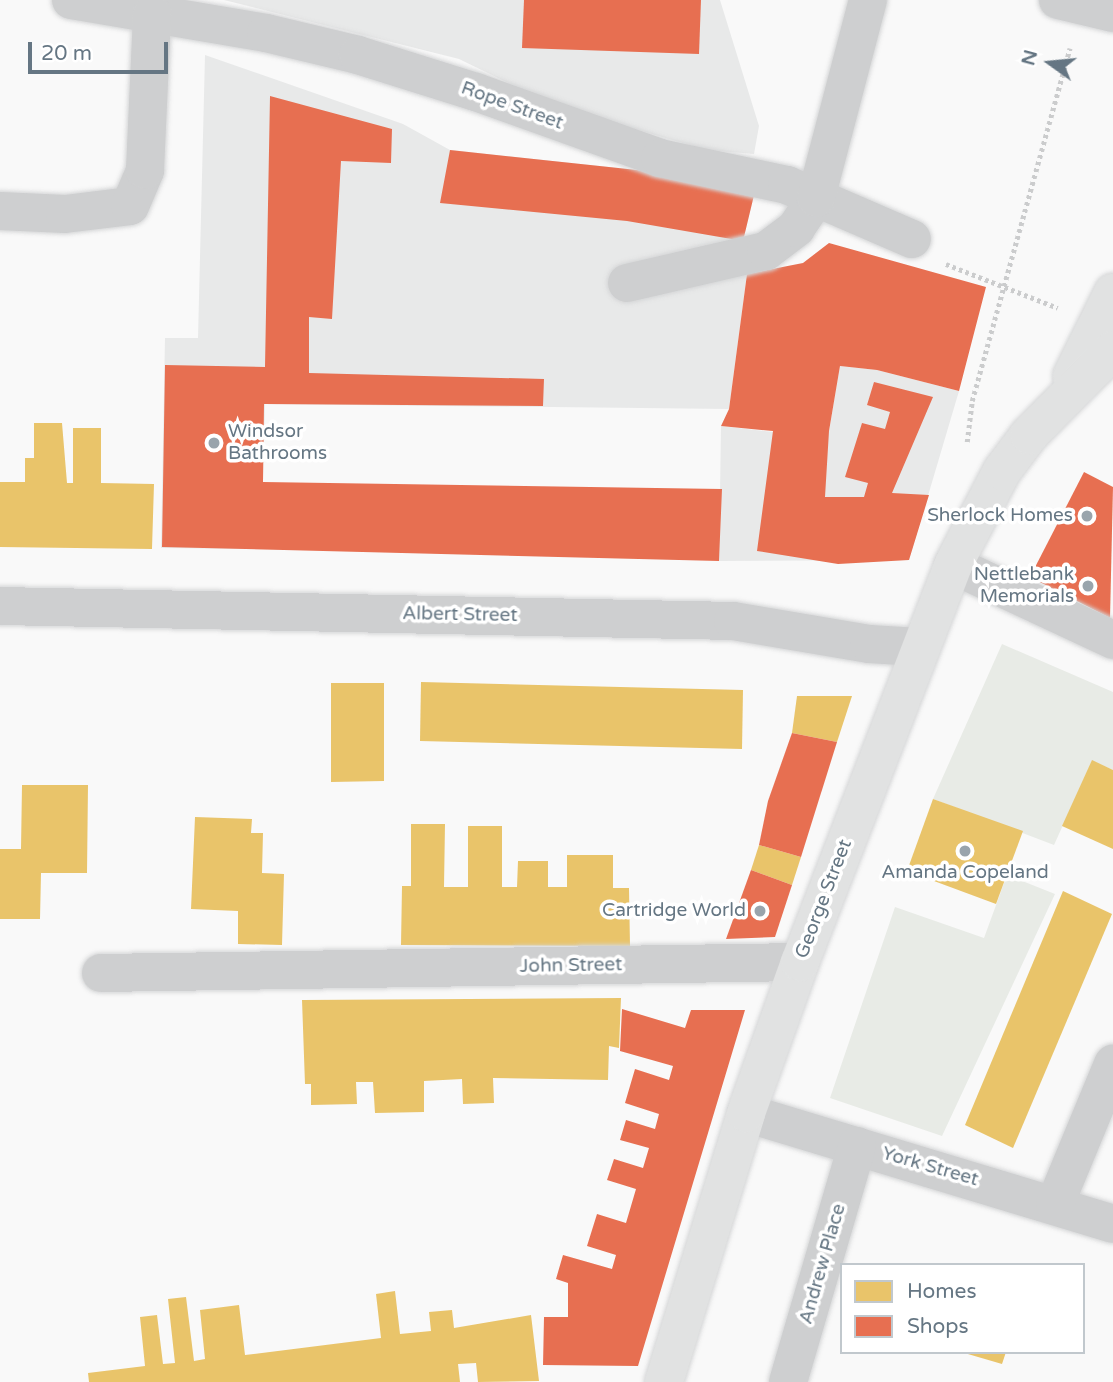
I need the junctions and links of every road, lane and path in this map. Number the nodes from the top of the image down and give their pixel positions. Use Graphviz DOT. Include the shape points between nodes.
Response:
graph roads {
  1 [pos="867,0"];
  2 [pos="60,1"];
  3 [pos="1084,6"];
  4 [pos="152,14"];
  5 [pos="0,211"];
  6 [pos="806,213"];
  7 [pos="912,239"];
  8 [pos="780,267"];
  9 [pos="628,283"];
  10 [pos="1004,285"];
  11 [pos="1108,323"];
  12 [pos="980,511"];
  13 [pos="953,565"];
  14 [pos="0,606"];
  15 [pos="1113,640"];
  16 [pos="919,647"];
  17 [pos="800,961"];
  18 [pos="100,973"];
  19 [pos="1113,1064"];
  20 [pos="746,1113"];
  21 [pos="857,1146"];
  22 [pos="1055,1204"];
  23 [pos="1113,1224"];
  24 [pos="664,1382"];
  25 [pos="788,1382"];
  1 -- 6 [label="street"];
  2 -- 4 [label="street, Rope Street"];
  3 -- 10 [label="path"];
  4 -- 5 [label="street" via="145,170 130,205 65,214"];
  4 -- 6 [label="street, Rope Street" via="358,55 660,158 787,185"];
  6 -- 7 [label="street, Rope Street"];
  6 -- 8 [label="street"];
  6 -- 9 [label="street" via="766,251"];
  7 -- 10 [label="path" via="937,261"];
  10 -- 11 [label="path"];
  10 -- 12 [label="path" via="972,401 965,454"];
  11 -- 12 [label="main road, George Street" via="1059,403 1029,435"];
  12 -- 13 [label="main road, George Street"];
  13 -- 15 [label="street"];
  13 -- 16 [label="main road, George Street"];
  14 -- 16 [label="street, Albert Street" via="733,621 869,644"];
  16 -- 17 [label="main road, George Street"];
  17 -- 18 [label="street, John Street"];
  17 -- 20 [label="main road, George Street"];
  19 -- 22 [label="street"];
  20 -- 21 [label="street, York Street"];
  20 -- 24 [label="main road, George Street"];
  21 -- 22 [label="street, York Street"];
  21 -- 25 [label="street, Andrew Place"];
  22 -- 23 [label="street, York Street"];
}
